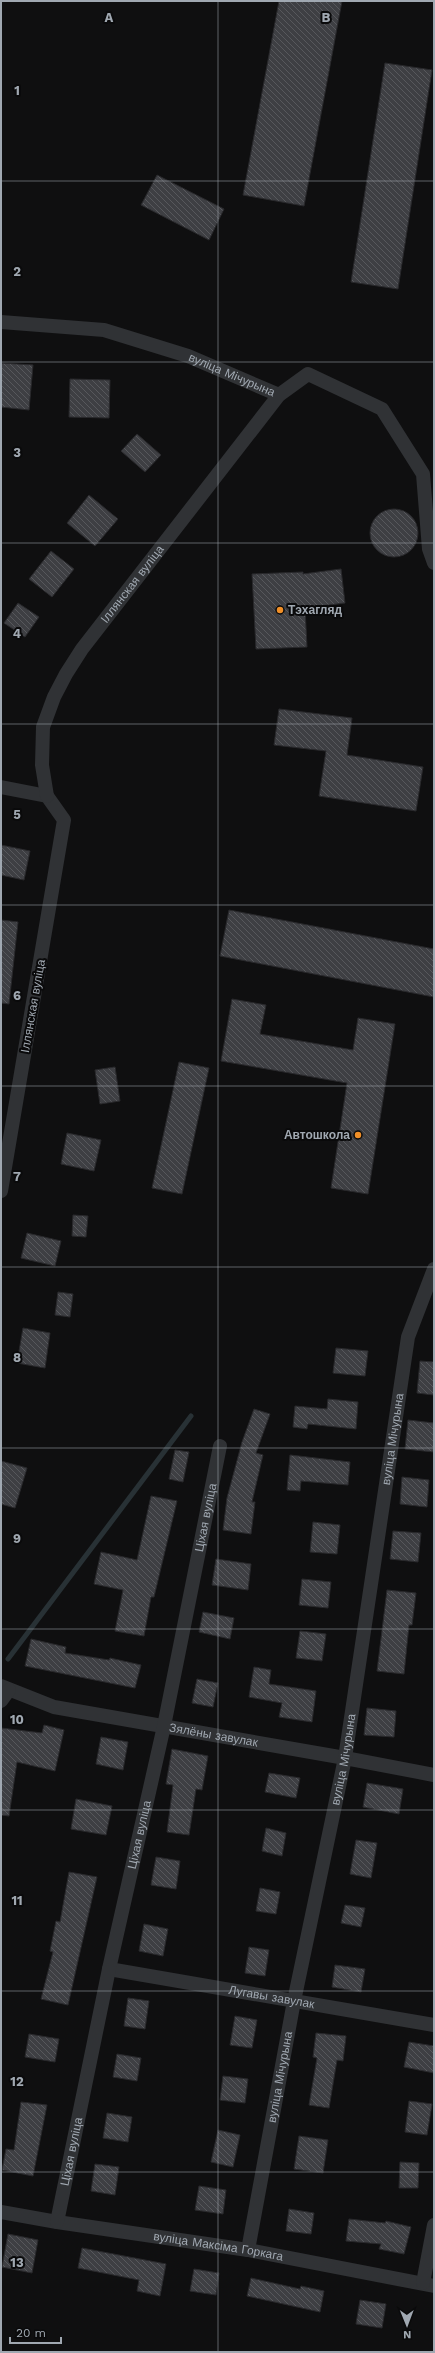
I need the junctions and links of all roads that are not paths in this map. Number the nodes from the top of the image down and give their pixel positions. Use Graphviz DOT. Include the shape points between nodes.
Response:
graph roads {
  1 [pos="1,322"];
  2 [pos="279,395"];
  3 [pos="434,563"];
  4 [pos="1,787"];
  5 [pos="47,796"];
  6 [pos="1,1192"];
  7 [pos="434,1269"];
  8 [pos="220,1446"];
  9 [pos="4,1692"];
  10 [pos="164,1726"];
  11 [pos="345,1758"];
  12 [pos="434,1775"];
  13 [pos="109,1969"];
  14 [pos="294,2001"];
  15 [pos="434,2025"];
  16 [pos="1,2212"];
  17 [pos="57,2222"];
  18 [pos="434,2225"];
  19 [pos="248,2250"];
  20 [pos="429,2285"];
  1 -- 2 [label="street, вуліца Мічурына" via="104,330 188,356"];
  2 -- 3 [label="street, вуліца Мічурына" via="308,374 382,409 423,474 429,549"];
  2 -- 5 [label="street, Іллянская вуліца" via="82,649 66,674 43,727 42,765"];
  4 -- 5 [label="street"];
  5 -- 6 [label="street, Іллянская вуліца" via="64,820"];
  7 -- 11 [label="street, вуліца Мічурына" via="408,1337"];
  8 -- 10 [label="street, Ціхая вуліца"];
  9 -- 10 [label="street, Зялёны завулак" via="54,1707"];
  10 -- 11 [label="street, Зялёны завулак"];
  10 -- 13 [label="street, Ціхая вуліца"];
  11 -- 12 [label="street, Зялёны завулак"];
  11 -- 14 [label="street, вуліца Мічурына"];
  13 -- 14 [label="street, Лугавы завулак"];
  13 -- 17 [label="street, Ціхая вуліца"];
  14 -- 15 [label="street, Лугавы завулак"];
  14 -- 19 [label="street, вуліца Мічурына"];
  16 -- 17 [label="street, вуліца Максіма Горкага"];
  17 -- 19 [label="street, вуліца Максіма Горкага"];
  18 -- 20 [label="street"];
  19 -- 20 [label="street, вуліца Максіма Горкага"];
}
